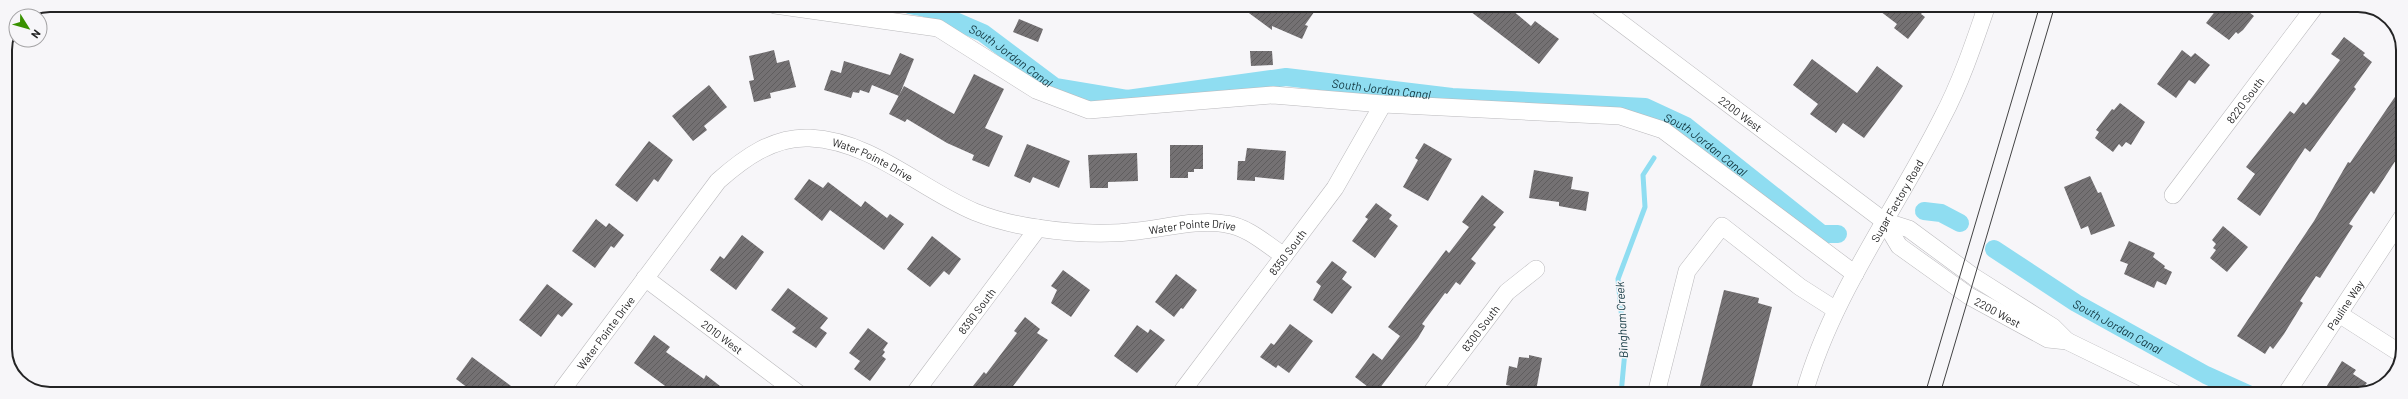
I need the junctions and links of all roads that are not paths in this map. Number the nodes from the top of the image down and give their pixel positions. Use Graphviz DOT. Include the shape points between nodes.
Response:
graph roads {
  1 [pos="825,12"];
  2 [pos="1606,12"];
  3 [pos="1984,12"];
  4 [pos="2311,12"];
  5 [pos="1383,104"];
  6 [pos="2173,195"];
  7 [pos="1884,221"];
  8 [pos="2396,227"];
  9 [pos="1038,228"];
  10 [pos="1284,256"];
  11 [pos="1536,269"];
  12 [pos="1855,274"];
  13 [pos="645,278"];
  14 [pos="1836,310"];
  15 [pos="2339,314"];
  16 [pos="2396,351"];
  17 [pos="564,387"];
  18 [pos="790,387"];
  19 [pos="919,387"];
  20 [pos="1185,387"];
  21 [pos="1435,387"];
  22 [pos="1658,387"];
  23 [pos="1806,387"];
  24 [pos="2162,387"];
  25 [pos="2291,387"];
  1 -- 5 [label="street" via="938,28 1036,90 1089,110 1273,95"];
  2 -- 7 [label="street, 2200 West"];
  3 -- 7 [label="street, Sugar Factory Road" via="1943,117"];
  4 -- 6 [label="street, 8220 South"];
  5 -- 10 [label="street, 8350 South" via="1335,188"];
  5 -- 12 [label="street" via="1620,116 1663,130"];
  7 -- 12 [label="street, Sugar Factory Road"];
  7 -- 24 [label="street, 2200 West" via="1899,246 1969,296 2048,339 2067,341"];
  8 -- 15 [label="street, Pauline Way"];
  9 -- 10 [label="street, Water Pointe Drive" via="1121,232 1226,224 1244,230"];
  9 -- 13 [label="street, Water Pointe Drive" via="997,220 974,211 856,148 833,140 785,140 750,156 718,181"];
  9 -- 19 [label="street, 8390 South"];
  10 -- 20 [label="street, 8350 South"];
  11 -- 21 [label="street, 8300 South" via="1507,292"];
  12 -- 14 [label="street, Sugar Factory Road"];
  13 -- 17 [label="street, Water Pointe Drive"];
  13 -- 18 [label="street, 2010 West"];
  14 -- 22 [label="street" via="1800,287 1722,226 1687,271"];
  14 -- 23 [label="street, Sugar Factory Road"];
  15 -- 16 [label="street"];
  15 -- 25 [label="street, Pauline Way"];
}
